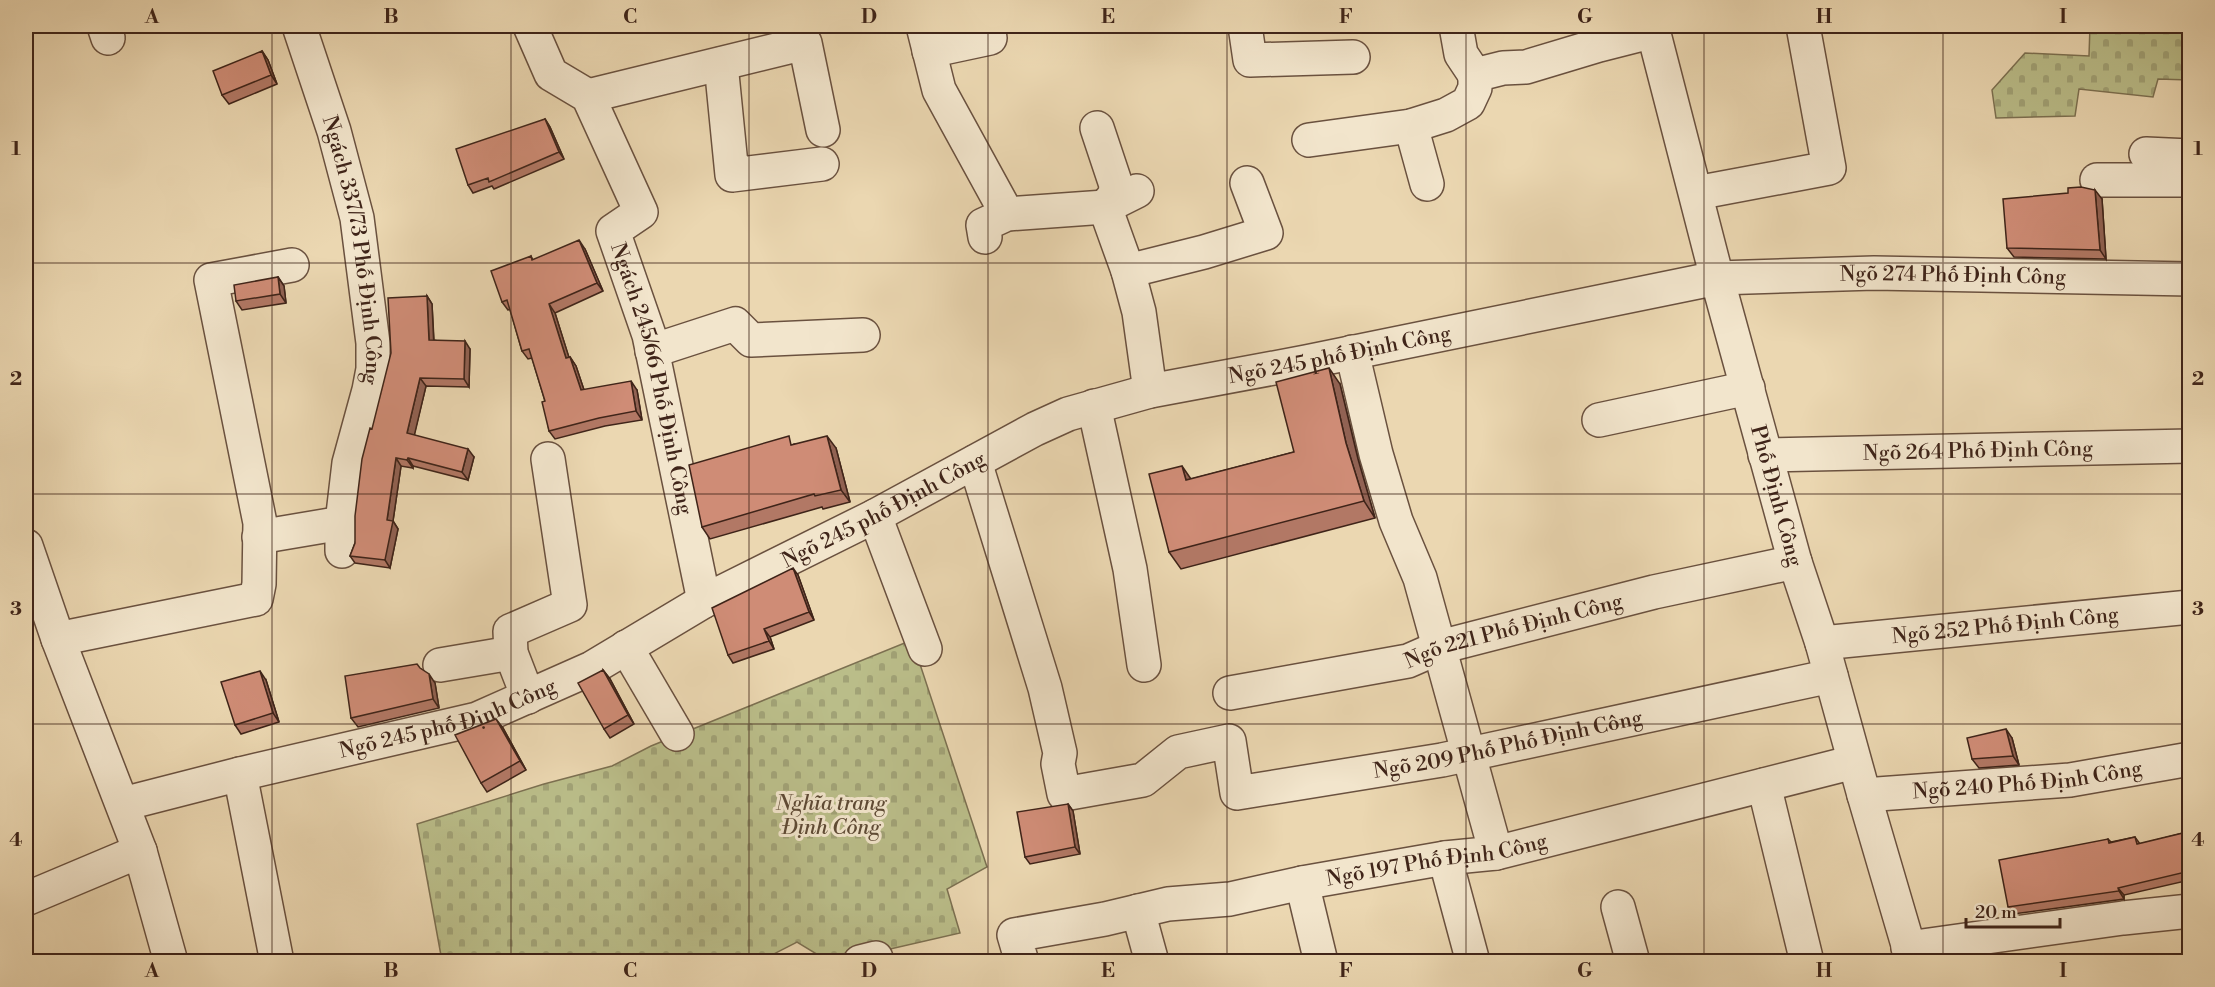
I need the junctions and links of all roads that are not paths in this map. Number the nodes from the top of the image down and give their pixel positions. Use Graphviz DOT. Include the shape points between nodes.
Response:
graph roads {
  1 [pos="299,26"];
  2 [pos="530,26"];
  3 [pos="1245,26"];
  4 [pos="1456,26"];
  5 [pos="1803,26"];
  6 [pos="1653,28"];
  7 [pos="926,38"];
  8 [pos="990,38"];
  9 [pos="1353,57"];
  10 [pos="721,64"];
  11 [pos="1475,75"];
  12 [pos="588,96"];
  13 [pos="1411,126"];
  14 [pos="1097,129"];
  15 [pos="823,130"];
  16 [pos="1309,140"];
  17 [pos="2146,154"];
  18 [pos="2190,156"];
  19 [pos="822,164"];
  20 [pos="2097,180"];
  21 [pos="2190,180"];
  22 [pos="1247,183"];
  23 [pos="1426,184"];
  24 [pos="1137,191"];
  25 [pos="1696,193"];
  26 [pos="1106,207"];
  27 [pos="1007,214"];
  28 [pos="985,237"];
  29 [pos="292,265"];
  30 [pos="1128,271"];
  31 [pos="1718,278"];
  32 [pos="2190,279"];
  33 [pos="863,335"];
  34 [pos="652,351"];
  35 [pos="1352,352"];
  36 [pos="1748,388"];
  37 [pos="1149,391"];
  38 [pos="1094,406"];
  39 [pos="1599,420"];
  40 [pos="2190,446"];
  41 [pos="1765,455"];
  42 [pos="548,459"];
  43 [pos="975,462"];
  44 [pos="876,516"];
  45 [pos="259,537"];
  46 [pos="26,546"];
  47 [pos="1795,562"];
  48 [pos="704,602"];
  49 [pos="2190,607"];
  50 [pos="58,639"];
  51 [pos="1822,643"];
  52 [pos="626,647"];
  53 [pos="1440,647"];
  54 [pos="925,649"];
  55 [pos="511,653"];
  56 [pos="1144,664"];
  57 [pos="440,665"];
  58 [pos="1831,676"];
  59 [pos="1230,693"];
  60 [pos="528,697"];
  61 [pos="677,734"];
  62 [pos="1470,754"];
  63 [pos="2190,759"];
  64 [pos="1854,762"];
  65 [pos="240,774"];
  66 [pos="1764,785"];
  67 [pos="1864,795"];
  68 [pos="123,804"];
  69 [pos="140,851"];
  70 [pos="1496,852"];
  71 [pos="1445,858"];
  72 [pos="1302,883"];
  73 [pos="26,899"];
  74 [pos="1618,907"];
  75 [pos="1138,910"];
  76 [pos="2190,911"];
  77 [pos="1018,948"];
  78 [pos="1910,955"];
  79 [pos="171,962"];
  80 [pos="277,962"];
  81 [pos="861,962"];
  82 [pos="876,962"];
  83 [pos="1152,962"];
  84 [pos="1321,962"];
  85 [pos="1473,962"];
  86 [pos="1634,962"];
  87 [pos="1807,962"];
  1 -- 45 [label="street, Ngách 337/73 Phố Định Công" via="357,218 374,343 373,369 349,463 342,537"];
  2 -- 12 [label="street" via="551,74"];
  3 -- 9 [label="street" via="1250,60 1313,68"];
  4 -- 11 [label="street" via="1461,54"];
  5 -- 25 [label="street" via="1830,168"];
  6 -- 11 [label="street" via="1526,67"];
  6 -- 25 [label="street, Phố Định Công"];
  7 -- 8 [label="street"];
  7 -- 27 [label="street" via="939,90"];
  10 -- 12 [label="street"];
  10 -- 15 [label="street" via="805,43"];
  10 -- 19 [label="street" via="732,175"];
  11 -- 13 [label="street" via="1475,88 1468,103"];
  12 -- 34 [label="street, Ngách 245/66 Phố Định Công" via="641,212 613,231"];
  13 -- 16 [label="street"];
  13 -- 23 [label="street"];
  14 -- 26 [label="street" via="1116,185 1115,195"];
  17 -- 18 [label="street"];
  20 -- 21 [label="street"];
  22 -- 30 [label="street" via="1266,233"];
  24 -- 26 [label="street"];
  25 -- 31 [label="street, Phố Định Công"];
  26 -- 27 [label="street"];
  26 -- 30 [label="street"];
  27 -- 28 [label="street" via="982,225"];
  29 -- 45 [label="street" via="211,280 260,523"];
  30 -- 37 [label="street" via="1139,312"];
  31 -- 32 [label="street, Ngõ 274 Phố Định Công" via="1874,273"];
  31 -- 35 [label="street, Ngõ 245 phố Định Công"];
  31 -- 36 [label="street, Phố Định Công"];
  33 -- 34 [label="street" via="751,340 735,324"];
  34 -- 48 [label="street, Ngách 245/66 Phố Định Công"];
  35 -- 37 [label="street, Ngõ 245 phố Định Công"];
  35 -- 53 [label="street" via="1376,454"];
  36 -- 39 [label="street"];
  36 -- 41 [label="street, Phố Định Công"];
  37 -- 38 [label="street, Ngõ 245 phố Định Công"];
  38 -- 43 [label="street, Ngõ 245 phố Định Công" via="1057,419"];
  38 -- 56 [label="street" via="1130,569"];
  40 -- 41 [label="street, Ngõ 264 Phố Định Công"];
  41 -- 47 [label="street, Phố Định Công"];
  42 -- 55 [label="street" via="570,605 510,631"];
  43 -- 44 [label="street, Ngõ 245 phố Định Công"];
  43 -- 62 [label="street, Ngõ 209 Phố Phố Định Công" via="1045,688 1060,753 1053,798 1143,780 1178,752 1229,741 1237,794"];
  44 -- 48 [label="street, Ngõ 245 phố Định Công"];
  44 -- 54 [label="street"];
  45 -- 50 [label="street" via="256,599"];
  46 -- 50 [label="street"];
  47 -- 51 [label="street, Phố Định Công"];
  47 -- 53 [label="street, Ngõ 221 Phố Định Công" via="1654,592"];
  48 -- 52 [label="street, Ngõ 245 phố Định Công"];
  49 -- 51 [label="street, Ngõ 252 Phố Định Công"];
  50 -- 68 [label="street"];
  51 -- 58 [label="street, Phố Định Công"];
  52 -- 60 [label="street, Ngõ 245 phố Định Công" via="592,668"];
  52 -- 61 [label="street"];
  53 -- 59 [label="street, Ngõ 221 Phố Định Công" via="1408,661"];
  53 -- 62 [label="street"];
  55 -- 57 [label="street"];
  55 -- 60 [label="street"];
  58 -- 62 [label="street, Ngõ 209 Phố Phố Định Công"];
  58 -- 64 [label="street, Phố Định Công"];
  60 -- 65 [label="street, Ngõ 245 phố Định Công" via="477,719"];
  62 -- 70 [label="street"];
  63 -- 67 [label="street, Ngõ 240 Phố Định Công" via="2070,780"];
  64 -- 66 [label="street, Ngõ 197 Phố Định Công"];
  64 -- 67 [label="street, Phố Định Công"];
  65 -- 68 [label="street, Ngõ 245 phố Định Công"];
  65 -- 80 [label="street"];
  66 -- 70 [label="street, Ngõ 197 Phố Định Công"];
  66 -- 87 [label="street"];
  67 -- 78 [label="street, Phố Định Công"];
  68 -- 69 [label="street"];
  69 -- 73 [label="street"];
  69 -- 79 [label="street"];
  70 -- 71 [label="street, Ngõ 197 Phố Định Công"];
  71 -- 72 [label="street, Ngõ 197 Phố Định Công"];
  71 -- 85 [label="street"];
  72 -- 75 [label="street, Ngõ 197 Phố Định Công" via="1230,899"];
  72 -- 84 [label="street"];
  74 -- 86 [label="street"];
  75 -- 77 [label="street, Ngõ 197 Phố Định Công"];
  75 -- 83 [label="street"];
  76 -- 78 [label="street" via="2123,918"];
  81 -- 82 [label="street" via="876,958"];
}
